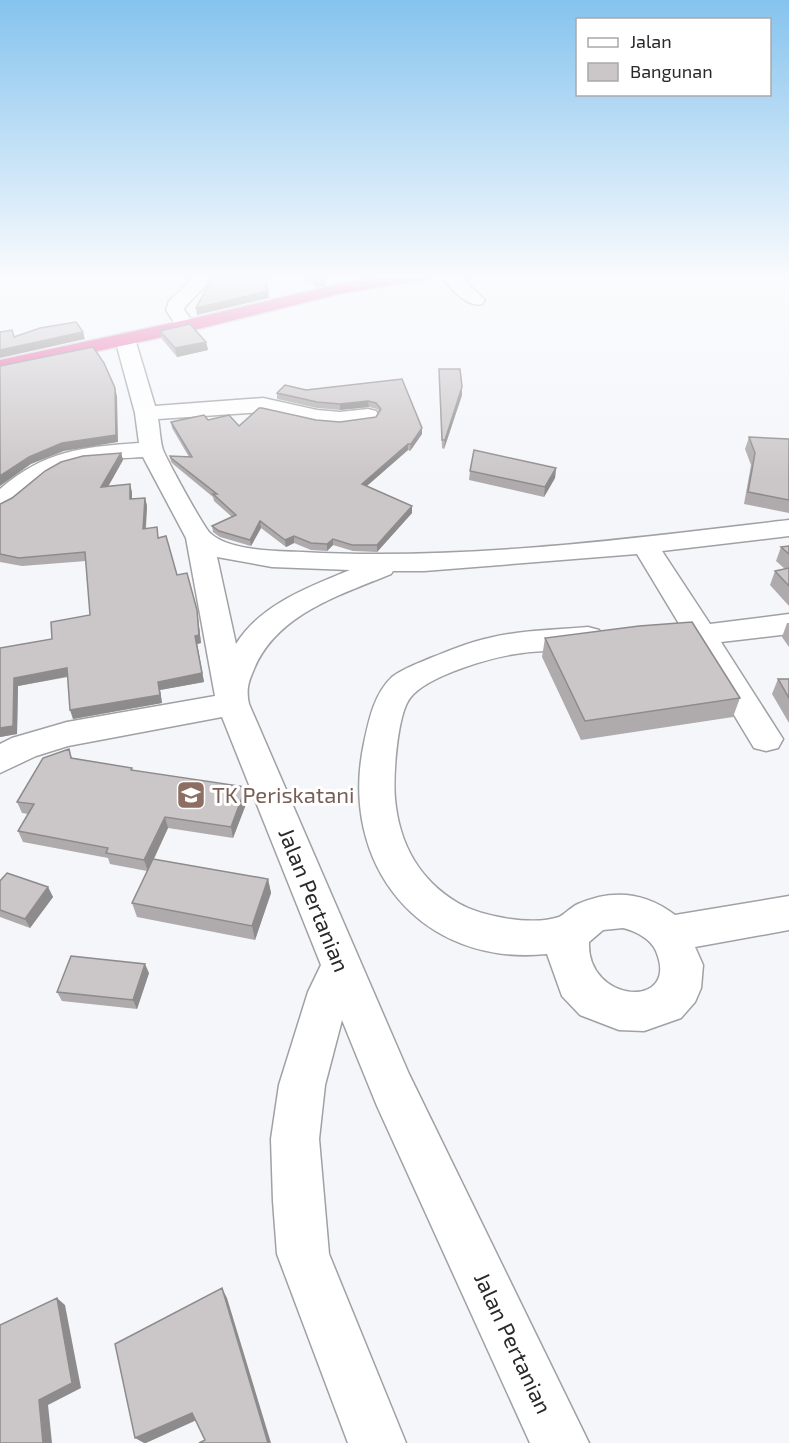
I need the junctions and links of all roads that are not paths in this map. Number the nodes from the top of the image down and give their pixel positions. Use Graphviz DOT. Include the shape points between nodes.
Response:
graph roads {
  1 [pos="105,343"];
  2 [pos="126,343"];
  3 [pos="0,366"];
  4 [pos="368,416"];
  5 [pos="148,431"];
  6 [pos="0,503"];
  7 [pos="789,528"];
  8 [pos="199,538"];
  9 [pos="645,545"];
  10 [pos="397,562"];
  11 [pos="789,624"];
  12 [pos="662,630"];
  13 [pos="699,631"];
  14 [pos="616,634"];
  15 [pos="231,697"];
  16 [pos="766,739"];
  17 [pos="0,760"];
  18 [pos="789,913"];
  19 [pos="572,933"];
  20 [pos="669,934"];
  21 [pos="341,967"];
  22 [pos="376,1443"];
  23 [pos="560,1443"];
  1 -- 3 [label="highway"];
  2 -- 5 [label="street, Jalan Pertanian"];
  4 -- 5 [label="street" via="317,417 263,405"];
  5 -- 6 [label="street" via="64,459 34,475"];
  5 -- 8 [label="street, Jalan Pertanian"];
  7 -- 9 [label="street"];
  8 -- 10 [label="street" via="227,552 251,557"];
  8 -- 15 [label="street, Jalan Pertanian"];
  9 -- 10 [label="street"];
  9 -- 13 [label="street"];
  10 -- 15 [label="street" via="305,600 274,622 250,645"];
  11 -- 13 [label="street"];
  12 -- 13 [label="street"];
  13 -- 16 [label="street"];
  14 -- 19 [label="street" via="488,648 422,674 393,695 377,766 376,813 383,841 397,871 433,907 471,928 510,937"];
  15 -- 17 [label="street" via="67,734 24,747"];
  15 -- 21 [label="street, Jalan Pertanian"];
  18 -- 20 [label="street"];
  19 -- 20 [label="street" via="597,912 615,910 635,913"];
  19 -- 20 [label="street" via="567,947 568,963 585,992 617,1011 636,1014 667,1004 678,993 683,963"];
  21 -- 22 [label="street" via="329,992 302,1085 296,1139 298,1202 303,1254"];
  21 -- 23 [label="street, Jalan Pertanian" via="393,1090"];
}
